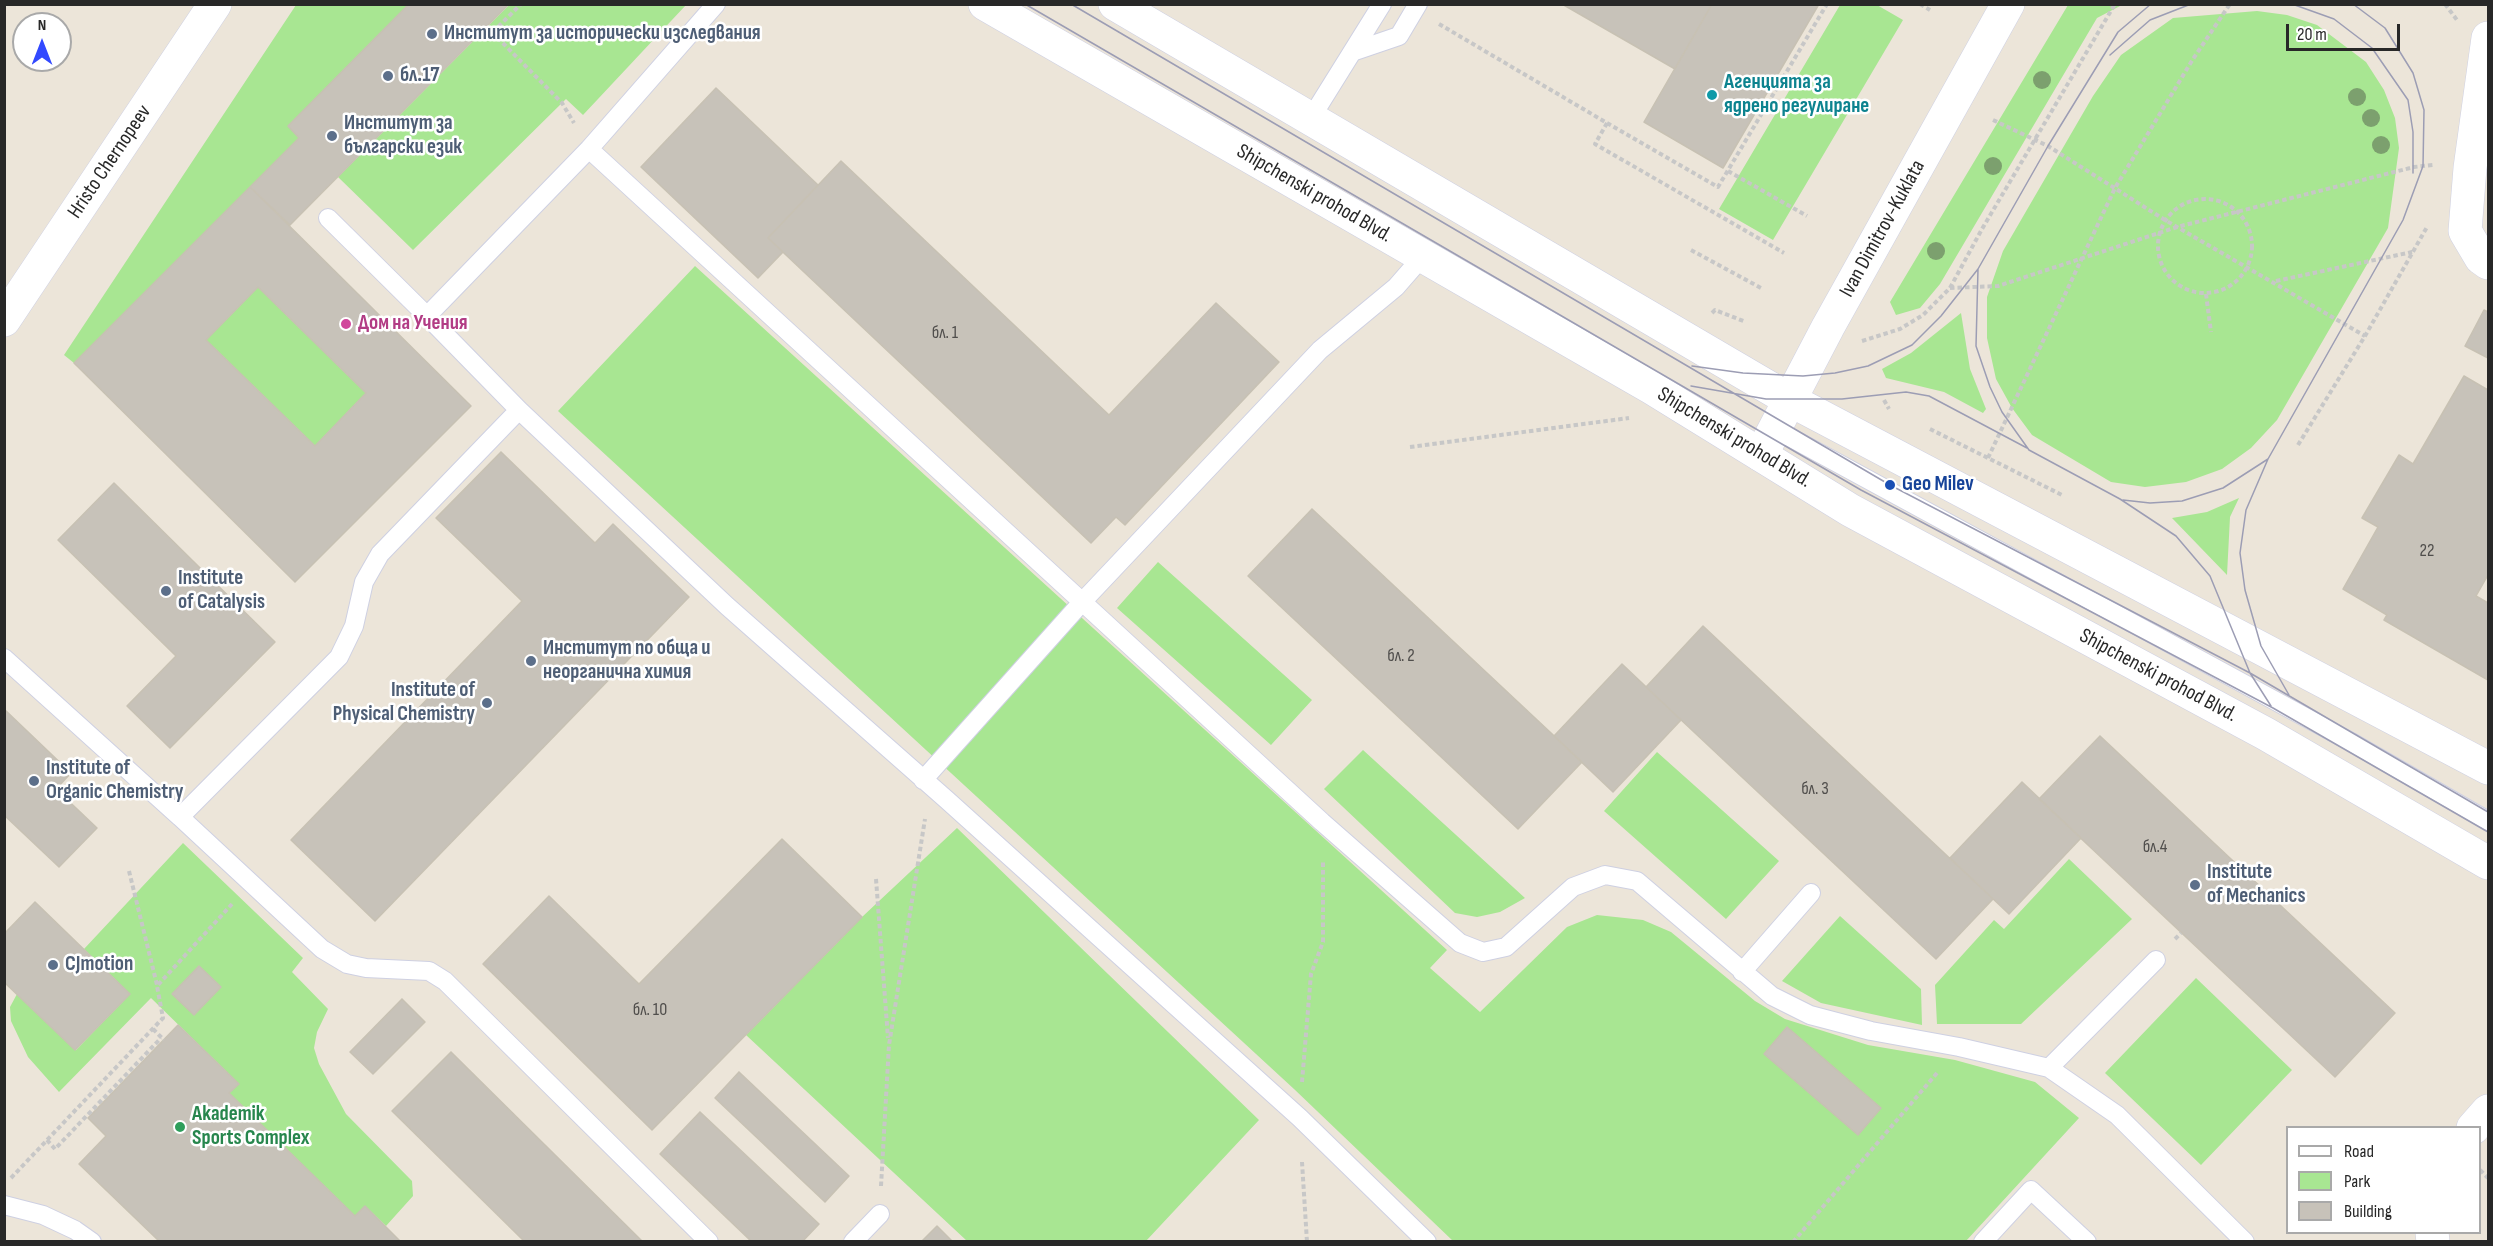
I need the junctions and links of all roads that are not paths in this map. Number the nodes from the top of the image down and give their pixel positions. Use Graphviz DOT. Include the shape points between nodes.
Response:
graph roads {
  1 [pos="215,4"];
  2 [pos="716,4"];
  3 [pos="985,4"];
  4 [pos="1115,4"];
  5 [pos="1382,4"];
  6 [pos="2008,4"];
  7 [pos="1416,7"];
  8 [pos="2488,38"];
  9 [pos="1352,51"];
  10 [pos="1311,118"];
  11 [pos="589,149"];
  12 [pos="328,218"];
  13 [pos="1423,256"];
  14 [pos="2488,263"];
  15 [pos="427,316"];
  16 [pos="4,320"];
  17 [pos="1790,400"];
  18 [pos="519,410"];
  19 [pos="1768,442"];
  20 [pos="1083,601"];
  21 [pos="4,658"];
  22 [pos="2488,768"];
  23 [pos="923,780"];
  24 [pos="180,817"];
  25 [pos="2488,821"];
  26 [pos="2488,863"];
  27 [pos="1811,893"];
  28 [pos="2156,960"];
  29 [pos="1742,972"];
  30 [pos="2049,1068"];
  31 [pos="2488,1111"];
  32 [pos="2475,1126"];
  33 [pos="4,1205"];
  34 [pos="880,1214"];
  35 [pos="92,1242"];
  36 [pos="709,1242"];
  37 [pos="853,1242"];
  38 [pos="1427,1242"];
  39 [pos="1983,1242"];
  40 [pos="2087,1242"];
  41 [pos="2245,1242"];
  1 -- 16 [label="main road, Hristo Chernopeev"];
  2 -- 11 [label="lane"];
  3 -- 13 [label="main road, Shipchenski prohod Blvd."];
  4 -- 10 [label="main road"];
  5 -- 9 [label="lane"];
  6 -- 17 [label="main road, Ivan Dimitrov-Kuklata"];
  7 -- 9 [label="lane" via="1399,36"];
  8 -- 14 [label="main road" via="2465,231"];
  9 -- 10 [label="lane"];
  10 -- 17 [label="main road"];
  11 -- 15 [label="lane"];
  11 -- 20 [label="lane"];
  12 -- 15 [label="lane"];
  13 -- 19 [label="main road, Shipchenski prohod Blvd." via="1652,388"];
  13 -- 20 [label="lane" via="1396,287 1320,350"];
  15 -- 18 [label="lane"];
  17 -- 19 [label="main road, Ivan Dimitrov-Kuklata"];
  17 -- 22 [label="main road"];
  18 -- 23 [label="lane" via="728,606"];
  18 -- 24 [label="lane" via="380,554 364,582 354,626 339,657"];
  19 -- 25 [label="lane" via="2351,742"];
  19 -- 26 [label="main road, Shipchenski prohod Blvd." via="1850,510 2266,734"];
  20 -- 23 [label="lane"];
  20 -- 29 [label="lane" via="1322,822 1460,943 1483,952 1506,947 1573,887 1605,875 1637,881"];
  21 -- 24 [label="lane"];
  23 -- 38 [label="lane" via="1299,1118"];
  24 -- 36 [label="lane" via="322,949 347,964 429,971 445,981"];
  27 -- 29 [label="lane"];
  28 -- 30 [label="lane"];
  29 -- 30 [label="lane" via="1772,996 1810,1015"];
  30 -- 41 [label="lane" via="2116,1115"];
  31 -- 32 [label="main road"];
  33 -- 35 [label="lane" via="44,1215"];
  34 -- 37 [label="lane"];
  39 -- 40 [label="lane" via="2031,1190"];
}
